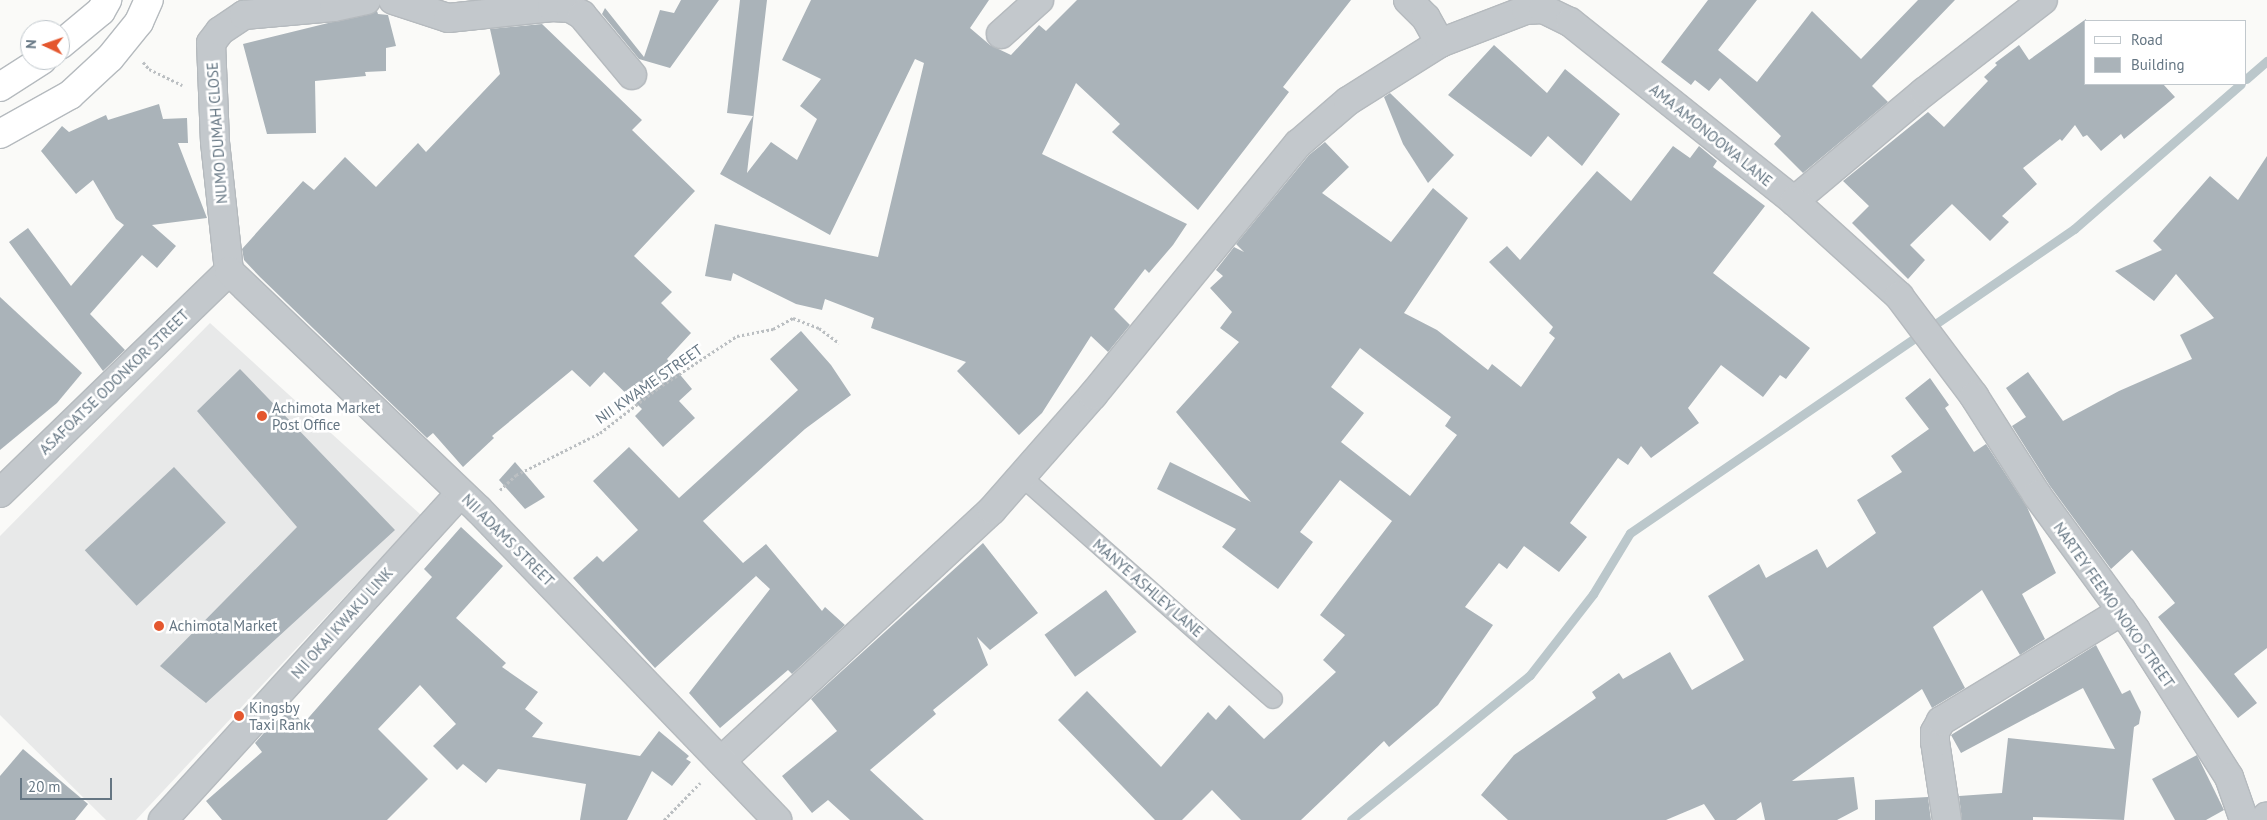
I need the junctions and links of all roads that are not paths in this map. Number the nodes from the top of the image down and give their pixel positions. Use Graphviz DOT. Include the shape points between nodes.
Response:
graph roads {
  1 [pos="107,0"];
  2 [pos="150,0"];
  3 [pos="366,0"];
  4 [pos="393,0"];
  5 [pos="1039,0"];
  6 [pos="1408,0"];
  7 [pos="2043,0"];
  8 [pos="1546,5"];
  9 [pos="1002,34"];
  10 [pos="70,37"];
  11 [pos="1440,42"];
  12 [pos="26,70"];
  13 [pos="632,75"];
  14 [pos="0,87"];
  15 [pos="0,134"];
  16 [pos="1794,201"];
  17 [pos="229,271"];
  18 [pos="1974,396"];
  19 [pos="1022,477"];
  20 [pos="0,493"];
  21 [pos="470,501"];
  22 [pos="2122,612"];
  23 [pos="1274,699"];
  24 [pos="721,761"];
  25 [pos="2267,816"];
  26 [pos="163,820"];
  27 [pos="777,820"];
  28 [pos="1947,820"];
  29 [pos="2244,820"];
  30 [pos="2265,820"];
  1 -- 10 [label="main road" via="101,11"];
  2 -- 15 [label="main road" via="139,22 110,58 70,95"];
  3 -- 17 [label="street, NUMO DUMAH CLOSE" via="334,7 244,14 220,31 211,43 212,99"];
  4 -- 13 [label="street" via="448,18 570,8 582,15"];
  5 -- 9 [label="street"];
  6 -- 11 [label="street" via="1426,18"];
  7 -- 16 [label="street" via="1924,92"];
  8 -- 11 [label="street, AMA AMONOOWA LANE"];
  8 -- 16 [label="street, AMA AMONOOWA LANE"];
  11 -- 19 [label="street, AMA AMONOOWA LANE" via="1348,101 1298,144"];
  12 -- 14 [label="main road"];
  16 -- 18 [label="street, AMA AMONOOWA LANE" via="1898,296"];
  17 -- 20 [label="street, ASAFOATSE ODONKOR STREET"];
  17 -- 21 [label="street, NII ADAMS STREET"];
  18 -- 22 [label="street, NARTEY FEEMO NOKO STREET" via="2037,495"];
  19 -- 23 [label="lane, MANYE ASHLEY LANE"];
  19 -- 24 [label="street, AMA AMONOOWA LANE" via="984,517"];
  21 -- 24 [label="street, NII ADAMS STREET"];
  21 -- 26 [label="street, NII OKAI KWAKU LINK"];
  22 -- 28 [label="street" via="1941,721 1935,732 1935,742"];
  22 -- 29 [label="street, NARTEY FEEMO NOKO STREET" via="2229,777"];
  24 -- 27 [label="street, NII ADAMS STREET"];
  25 -- 30 [label="street"];
}
